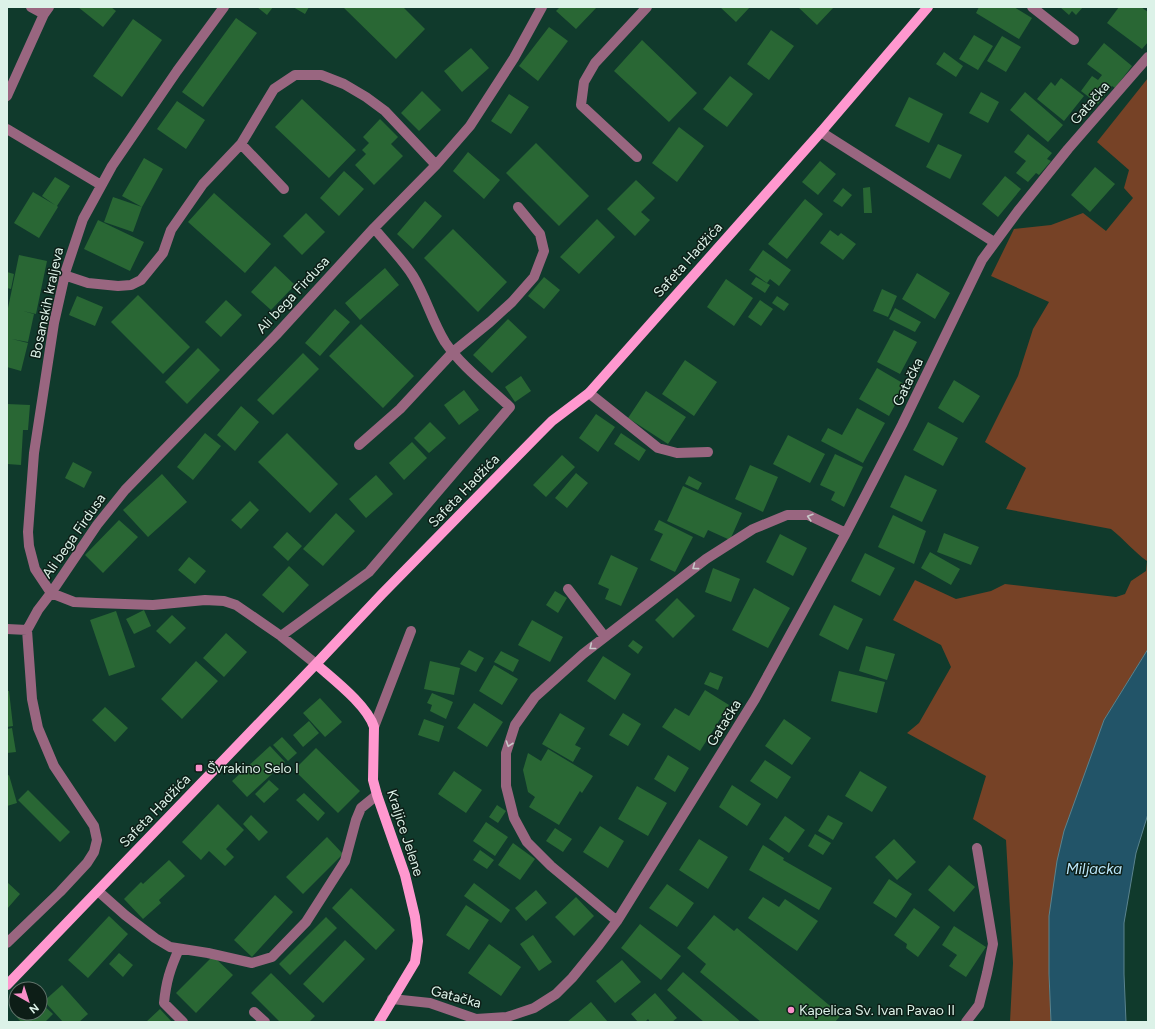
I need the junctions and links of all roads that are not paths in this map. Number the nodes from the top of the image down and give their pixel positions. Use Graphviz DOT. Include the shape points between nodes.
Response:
graph roads {
  1 [pos="31,7"];
  2 [pos="224,7"];
  3 [pos="542,7"];
  4 [pos="647,7"];
  5 [pos="928,7"];
  6 [pos="1032,7"];
  7 [pos="47,11"];
  8 [pos="1074,40"];
  9 [pos="1148,57"];
  10 [pos="7,96"];
  11 [pos="7,129"];
  12 [pos="821,132"];
  13 [pos="241,144"];
  14 [pos="636,157"];
  15 [pos="436,165"];
  16 [pos="101,185"];
  17 [pos="284,189"];
  18 [pos="518,207"];
  19 [pos="374,228"];
  20 [pos="994,242"];
  21 [pos="64,275"];
  22 [pos="453,352"];
  23 [pos="589,393"];
  24 [pos="360,445"];
  25 [pos="708,452"];
  26 [pos="846,533"];
  27 [pos="568,589"];
  28 [pos="52,594"];
  29 [pos="7,629"];
  30 [pos="27,630"];
  31 [pos="411,631"];
  32 [pos="281,636"];
  33 [pos="605,637"];
  34 [pos="316,664"];
  35 [pos="374,727"];
  36 [pos="377,795"];
  37 [pos="977,848"];
  38 [pos="98,891"];
  39 [pos="617,921"];
  40 [pos="7,943"];
  41 [pos="178,949"];
  42 [pos="7,985"];
  43 [pos="392,999"];
  44 [pos="254,1012"];
  45 [pos="183,1022"];
  46 [pos="265,1022"];
  47 [pos="379,1022"];
  48 [pos="966,1022"];
  1 -- 7 [label="street"];
  2 -- 16 [label="street, Bosanskih kraljeva" via="177,71"];
  3 -- 15 [label="street, Ali bega Firdusa" via="514,58 470,126"];
  4 -- 14 [label="street" via="595,63 584,82 581,105"];
  5 -- 12 [label="main road, Safeta Hadžića"];
  6 -- 8 [label="street"];
  7 -- 10 [label="street"];
  9 -- 20 [label="street, Gatačka" via="1068,149"];
  11 -- 16 [label="street"];
  12 -- 20 [label="street"];
  12 -- 23 [label="main road, Safeta Hadžića"];
  13 -- 15 [label="street" via="274,89 295,75 321,75 344,84 386,111"];
  13 -- 17 [label="street"];
  13 -- 21 [label="street" via="203,184 171,230 163,253 141,280 131,285 118,286 88,283"];
  15 -- 19 [label="street, Ali bega Firdusa"];
  16 -- 21 [label="street, Bosanskih kraljeva" via="83,219"];
  18 -- 22 [label="street" via="540,234 544,251 534,277 512,302"];
  19 -- 22 [label="street" via="412,274 435,325"];
  19 -- 28 [label="street, Ali bega Firdusa" via="276,335 126,490 97,525"];
  20 -- 26 [label="street, Gatačka" via="982,260"];
  21 -- 28 [label="street, Bosanskih kraljeva" via="34,453 28,532 34,569"];
  22 -- 24 [label="street" via="400,409"];
  22 -- 32 [label="street" via="460,362 510,407 369,572"];
  23 -- 25 [label="street" via="658,448 677,453"];
  23 -- 34 [label="main road, Safeta Hadžića" via="552,421"];
  26 -- 33 [label="street, one-way" via="808,515 787,515 753,529 706,559"];
  26 -- 39 [label="street, Gatačka" via="756,699"];
  27 -- 33 [label="street"];
  28 -- 30 [label="street, Ali bega Firdusa" via="38,610"];
  28 -- 32 [label="street, Ali bega Firdusa" via="74,602 96,603 153,605 205,600 224,601 236,605"];
  29 -- 30 [label="street"];
  30 -- 40 [label="street" via="32,698 38,728 54,766 94,826 97,840 94,852 87,863"];
  31 -- 35 [label="street"];
  32 -- 34 [label="street, Ali bega Firdusa"];
  33 -- 39 [label="street, one-way" via="535,697 515,725 506,753 506,786 514,818 527,842 550,866"];
  34 -- 35 [label="main road" via="363,709"];
  34 -- 38 [label="main road, Safeta Hadžića"];
  35 -- 36 [label="main road, Kraljice Jelene" via="373,780"];
  36 -- 41 [label="street" via="361,808 345,861 306,922 272,957 252,963"];
  36 -- 43 [label="main road, Kraljice Jelene" via="405,875 418,941 415,962"];
  37 -- 48 [label="street" via="993,944 979,1005"];
  38 -- 41 [label="street" via="155,938"];
  38 -- 42 [label="main road, Safeta Hadžića"];
  39 -- 43 [label="street, Gatačka" via="572,978 556,994 534,1008 507,1017 476,1019 430,1003"];
  41 -- 45 [label="street" via="168,974 164,1004"];
  43 -- 47 [label="main road, Kraljice Jelene"];
  44 -- 46 [label="street"];
}
